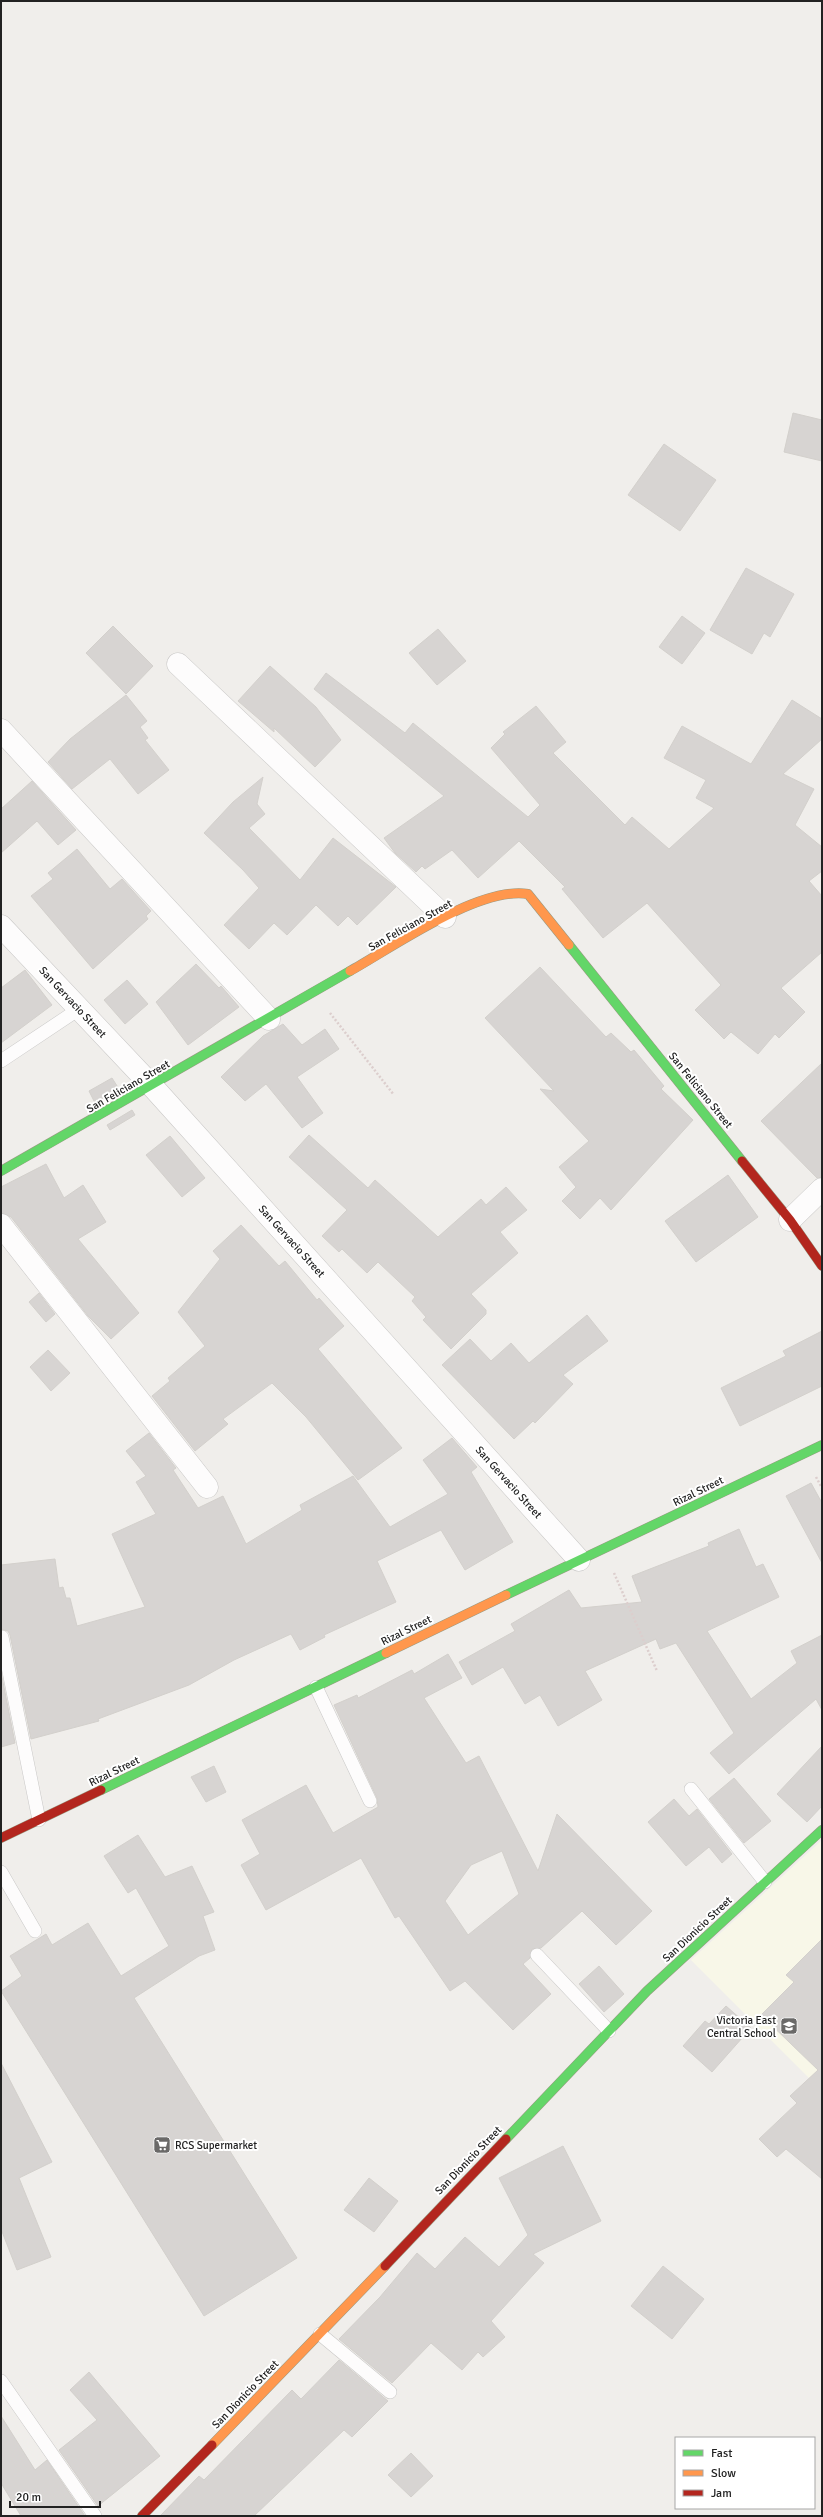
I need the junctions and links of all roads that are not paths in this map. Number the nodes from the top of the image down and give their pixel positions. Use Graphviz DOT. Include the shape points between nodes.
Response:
graph roads {
  1 [pos="178,664"];
  2 [pos="1,730"];
  3 [pos="445,917"];
  4 [pos="1,926"];
  5 [pos="79,1009"];
  6 [pos="269,1019"];
  7 [pos="1,1061"];
  8 [pos="152,1086"];
  9 [pos="1,1171"];
  10 [pos="822,1190"];
  11 [pos="790,1220"];
  12 [pos="1,1225"];
  13 [pos="822,1266"];
  14 [pos="822,1445"];
  15 [pos="207,1487"];
  16 [pos="579,1560"];
  17 [pos="2,1637"];
  18 [pos="316,1687"];
  19 [pos="691,1789"];
  20 [pos="370,1801"];
  21 [pos="39,1820"];
  22 [pos="822,1830"];
  23 [pos="1,1838"];
  24 [pos="1,1872"];
  25 [pos="765,1882"];
  26 [pos="35,1931"];
  27 [pos="537,1955"];
  28 [pos="609,2031"];
  29 [pos="320,2334"];
  30 [pos="1,2380"];
  31 [pos="390,2392"];
  32 [pos="95,2516"];
  33 [pos="142,2516"];
  1 -- 3 [label="street"];
  2 -- 6 [label="street"];
  3 -- 6 [label="street, San Feliciano Street"];
  3 -- 11 [label="street, San Feliciano Street" via="505,892 517,891 528,894"];
  4 -- 5 [label="street, San Gervacio Street"];
  5 -- 7 [label="lane"];
  5 -- 8 [label="street, San Gervacio Street"];
  6 -- 8 [label="street, San Feliciano Street"];
  8 -- 9 [label="street, San Feliciano Street"];
  8 -- 16 [label="street, San Gervacio Street"];
  10 -- 11 [label="street"];
  11 -- 13 [label="street, San Feliciano Street"];
  12 -- 15 [label="street"];
  14 -- 16 [label="street, Rizal Street"];
  16 -- 18 [label="street, Rizal Street"];
  17 -- 21 [label="lane"];
  18 -- 20 [label="lane"];
  18 -- 21 [label="street, Rizal Street"];
  19 -- 25 [label="lane"];
  21 -- 23 [label="street, Rizal Street"];
  22 -- 25 [label="street, San Dionicio Street"];
  24 -- 26 [label="lane"];
  25 -- 28 [label="street, San Dionicio Street" via="647,1991"];
  27 -- 28 [label="lane"];
  28 -- 29 [label="street, San Dionicio Street"];
  29 -- 31 [label="lane"];
  29 -- 33 [label="street, San Dionicio Street"];
  30 -- 32 [label="lane"];
}
